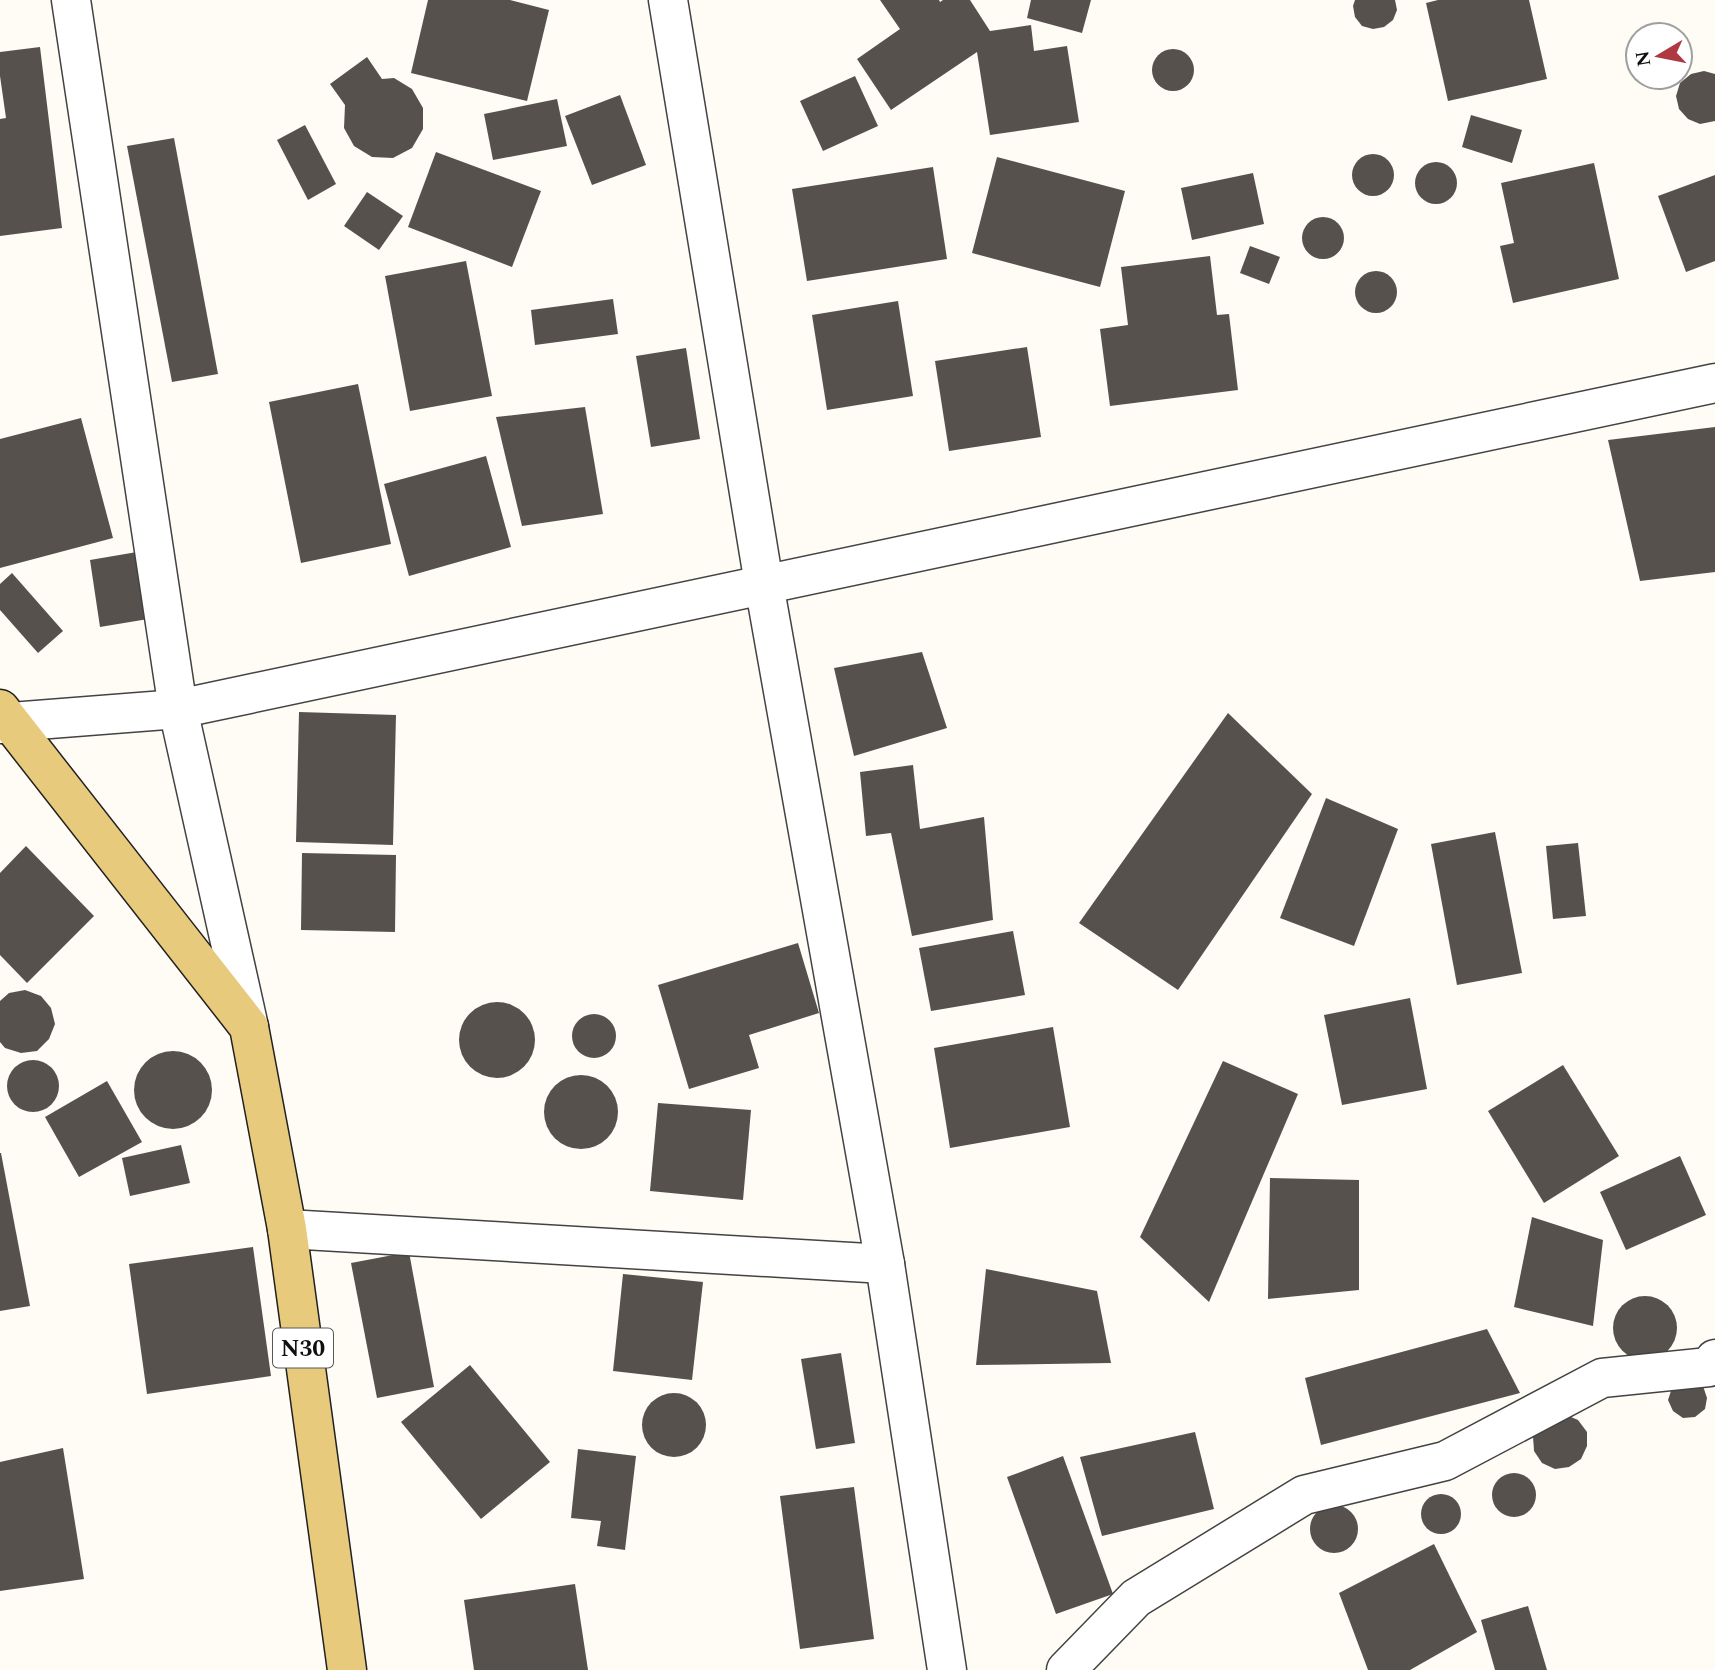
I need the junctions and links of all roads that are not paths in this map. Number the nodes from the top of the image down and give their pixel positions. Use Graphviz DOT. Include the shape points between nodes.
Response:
graph roads {
  1 [pos="71,0"];
  2 [pos="668,0"];
  3 [pos="1715,383"];
  4 [pos="764,584"];
  5 [pos="178,709"];
  6 [pos="4,718"];
  7 [pos="250,1027"];
  8 [pos="287,1229"];
  9 [pos="885,1264"];
  10 [pos="1715,1359"];
  11 [pos="347,1670"];
  12 [pos="947,1670"];
  13 [pos="1066,1670"];
  1 -- 5 [label="street"];
  2 -- 4 [label="street"];
  3 -- 4 [label="street"];
  4 -- 5 [label="street"];
  4 -- 9 [label="street"];
  5 -- 6 [label="street"];
  5 -- 7 [label="street"];
  6 -- 7 [label="main road, N30"];
  7 -- 8 [label="main road, N30"];
  8 -- 9 [label="street"];
  8 -- 11 [label="main road, N30"];
  9 -- 12 [label="street"];
  10 -- 13 [label="street" via="1709,1367 1602,1378 1446,1461 1304,1495 1136,1598"];
}
